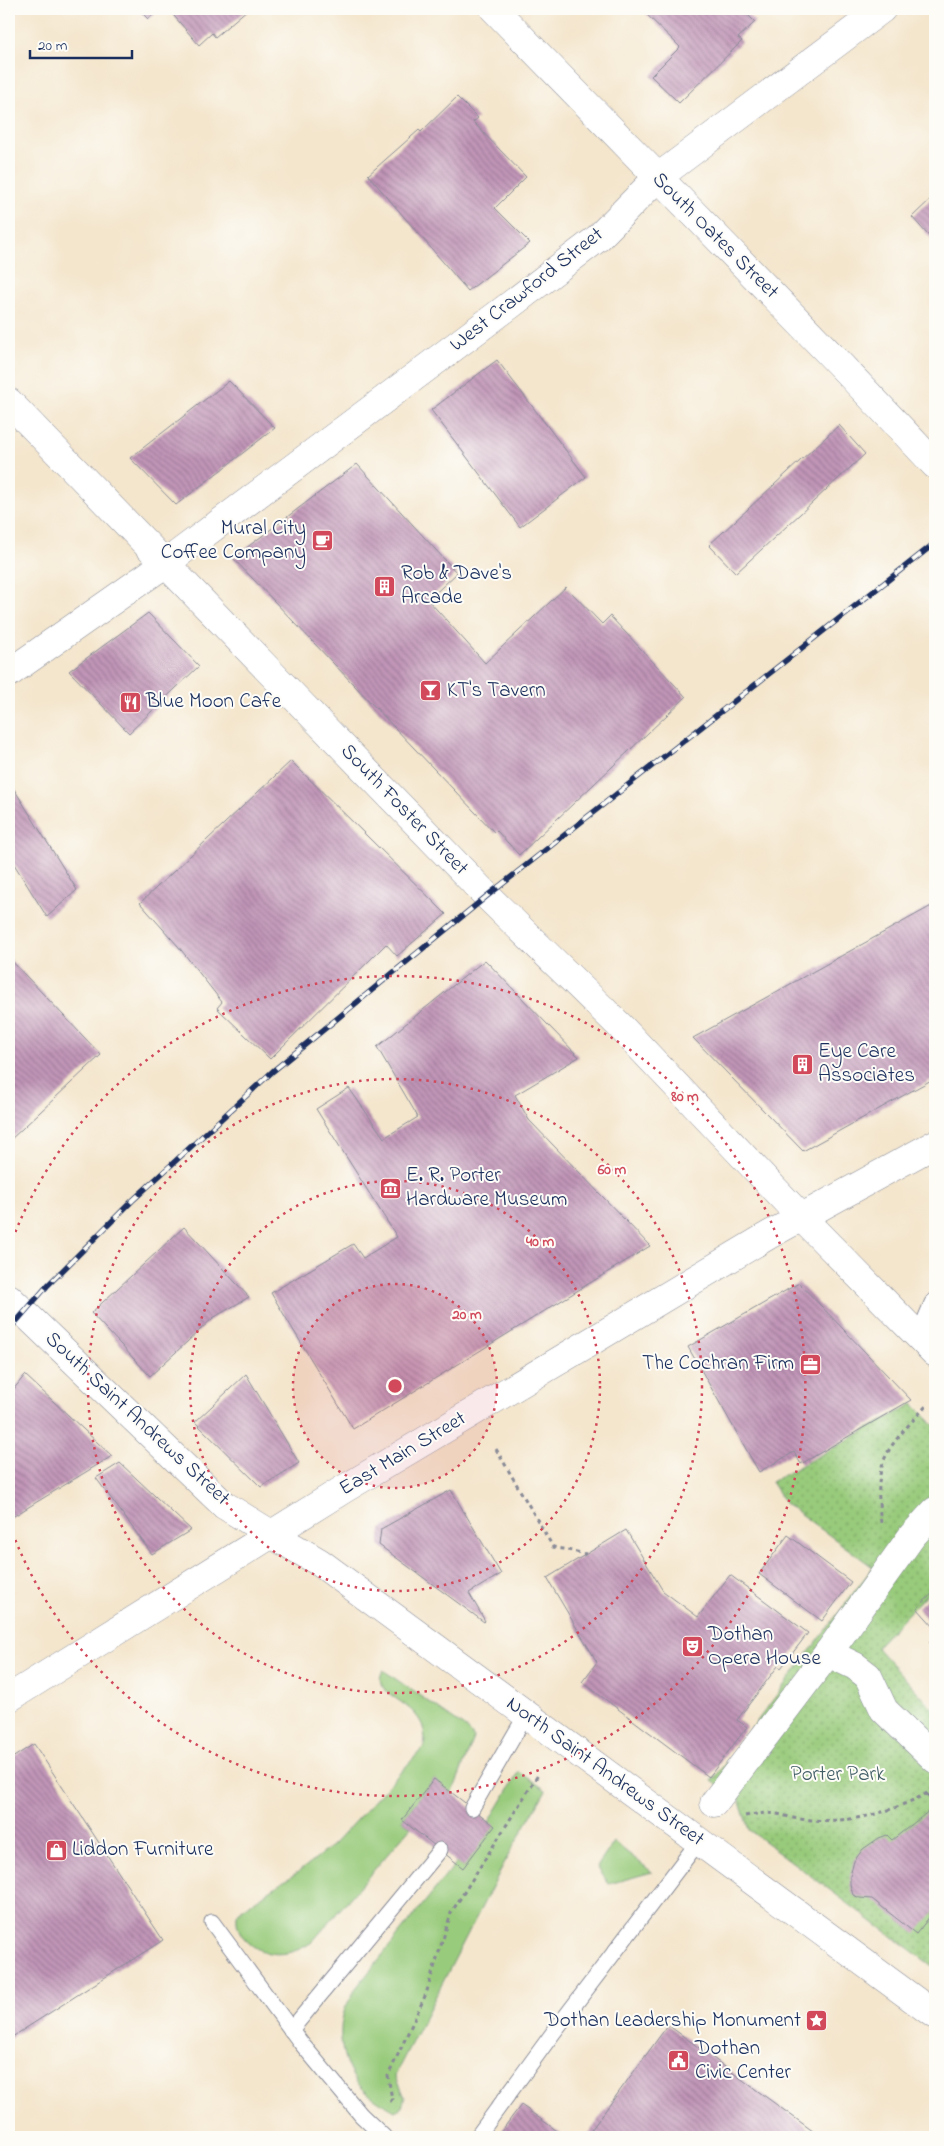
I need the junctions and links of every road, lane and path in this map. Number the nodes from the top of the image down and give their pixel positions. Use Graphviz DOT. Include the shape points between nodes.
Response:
graph roads {
  1 [pos="494,9"];
  2 [pos="882,9"];
  3 [pos="657,178"];
  4 [pos="9,402"];
  5 [pos="935,465"];
  6 [pos="166,563"];
  7 [pos="9,673"];
  8 [pos="935,1144"];
  9 [pos="802,1217"];
  10 [pos="9,1298"];
  11 [pos="935,1300"];
  12 [pos="926,1345"];
  13 [pos="927,1405"];
  14 [pos="496,1449"];
  15 [pos="935,1511"];
  16 [pos="271,1534"];
  17 [pos="899,1553"];
  18 [pos="586,1554"];
  19 [pos="828,1653"];
  20 [pos="9,1698"];
  21 [pos="526,1715"];
  22 [pos="935,1759"];
  23 [pos="538,1775"];
  24 [pos="935,1787"];
  25 [pos="926,1794"];
  26 [pos="935,1800"];
  27 [pos="714,1803"];
  28 [pos="472,1808"];
  29 [pos="740,1816"];
  30 [pos="699,1841"];
  31 [pos="440,1850"];
  32 [pos="212,1922"];
  33 [pos="935,2015"];
  34 [pos="291,2030"];
  35 [pos="390,2102"];
  36 [pos="384,2137"];
  37 [pos="477,2137"];
  1 -- 3 [label="street, South Oates Street"];
  2 -- 3 [label="street, West Crawford Street"];
  3 -- 5 [label="street, South Oates Street" via="806,327"];
  3 -- 6 [label="street, West Crawford Street" via="598,238"];
  4 -- 6 [label="street, South Foster Street"];
  6 -- 7 [label="street, West Crawford Street"];
  6 -- 9 [label="street, South Foster Street" via="487,896 619,1025"];
  8 -- 9 [label="street, East Main Street"];
  9 -- 12 [label="street, South Foster Street"];
  9 -- 16 [label="street, East Main Street"];
  10 -- 16 [label="street, South Saint Andrews Street" via="224,1505"];
  11 -- 12 [label="lane"];
  13 -- 17 [label="path" via="891,1445 879,1478 881,1523"];
  14 -- 18 [label="path" via="553,1547"];
  15 -- 17 [label="street"];
  16 -- 20 [label="street, East Main Street"];
  16 -- 21 [label="street, North Saint Andrews Street" via="318,1562"];
  17 -- 19 [label="street"];
  19 -- 22 [label="street" via="868,1676 884,1710"];
  19 -- 27 [label="street"];
  21 -- 28 [label="lane"];
  21 -- 30 [label="street, North Saint Andrews Street"];
  23 -- 35 [label="path" via="451,1913 426,1994 388,2076"];
  24 -- 25 [label="path"];
  25 -- 26 [label="path"];
  25 -- 29 [label="path" via="887,1812 842,1821 793,1819 775,1814"];
  30 -- 33 [label="street, North Saint Andrews Street"];
  30 -- 37 [label="lane"];
  31 -- 34 [label="lane"];
  32 -- 34 [label="lane"];
  34 -- 36 [label="lane" via="361,2115"];
}
